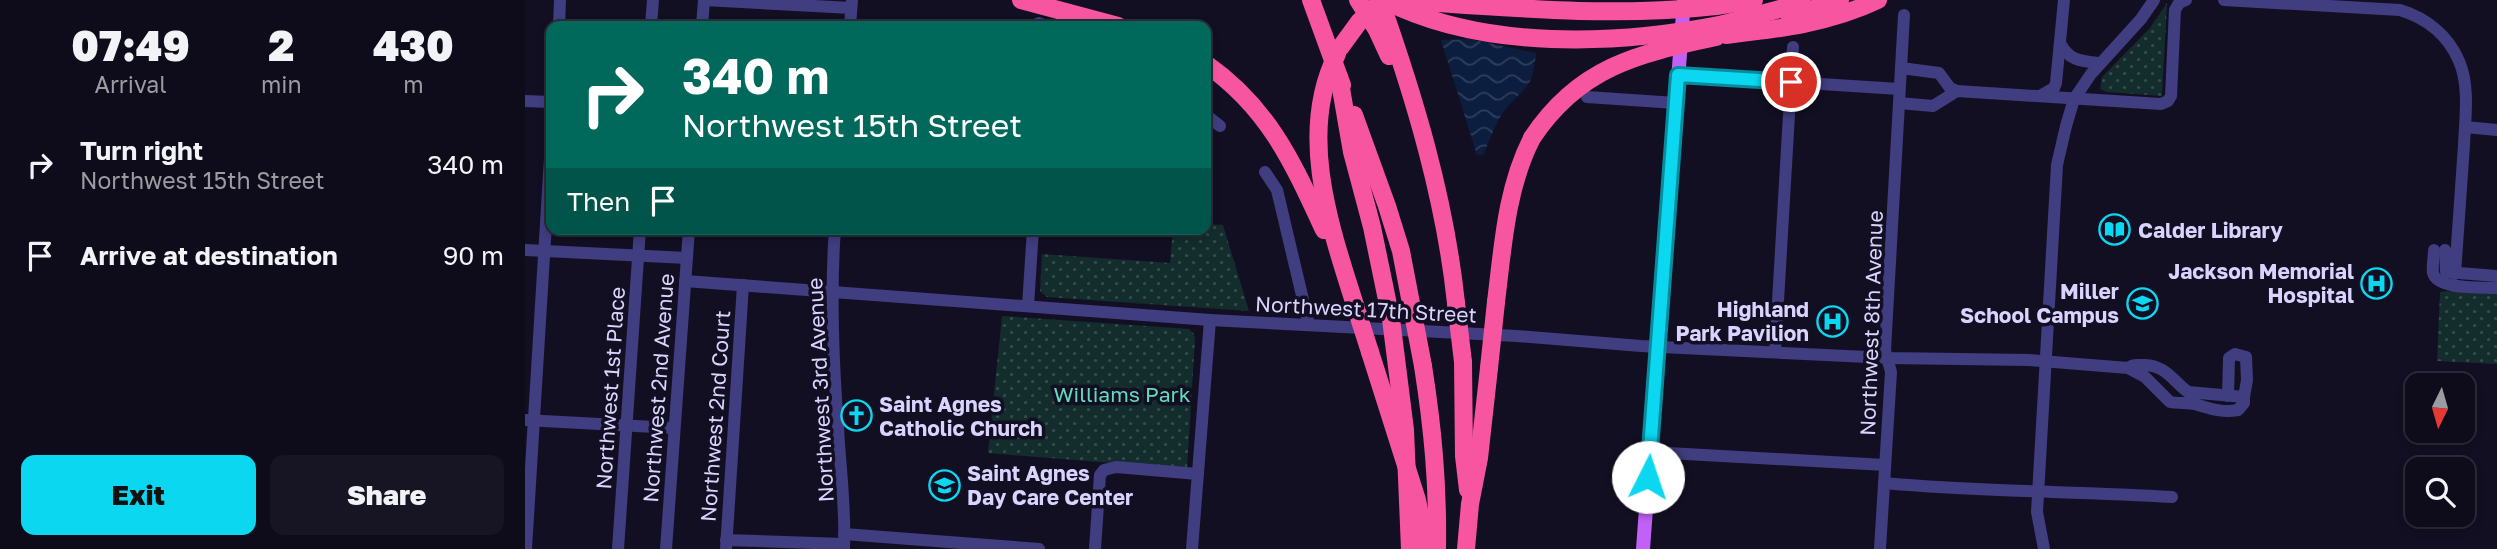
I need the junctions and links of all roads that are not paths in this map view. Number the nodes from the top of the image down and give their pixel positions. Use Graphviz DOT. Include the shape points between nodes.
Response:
graph roads {
  1 [pos="561,0"];
  2 [pos="653,0"];
  3 [pos="704,0"];
  4 [pos="1021,0"];
  5 [pos="1311,0"];
  6 [pos="1358,0"];
  7 [pos="1382,0"];
  8 [pos="1392,0"];
  9 [pos="1684,0"];
  10 [pos="1754,0"];
  11 [pos="1810,0"];
  12 [pos="1840,0"];
  13 [pos="1878,0"];
  14 [pos="2064,0"];
  15 [pos="2154,0"];
  16 [pos="2224,0"];
  17 [pos="2183,1"];
  18 [pos="852,4"];
  19 [pos="2368,4"];
  20 [pos="1904,15"];
  21 [pos="559,21"];
  22 [pos="651,21"];
  23 [pos="702,21"];
  24 [pos="1099,21"];
  25 [pos="1725,29"];
  26 [pos="2060,43"];
  27 [pos="1793,47"];
  28 [pos="2100,63"];
  29 [pos="1211,68"];
  30 [pos="1901,68"];
  31 [pos="1678,75"];
  32 [pos="1339,77"];
  33 [pos="1791,82"];
  34 [pos="1899,89"];
  35 [pos="1957,92"];
  36 [pos="2040,96"];
  37 [pos="1413,97"];
  38 [pos="1587,97"];
  39 [pos="2074,99"];
  40 [pos="525,101"];
  41 [pos="546,102"];
  42 [pos="1676,103"];
  43 [pos="1899,103"];
  44 [pos="1211,119"];
  45 [pos="1220,126"];
  46 [pos="2465,127"];
  47 [pos="2497,130"];
  48 [pos="1265,172"];
  49 [pos="546,233"];
  50 [pos="640,235"];
  51 [pos="689,235"];
  52 [pos="835,235"];
  53 [pos="1033,235"];
  54 [pos="525,250"];
  55 [pos="545,251"];
  56 [pos="639,255"];
  57 [pos="687,258"];
  58 [pos="1341,261"];
  59 [pos="2455,274"];
  60 [pos="2497,276"];
  61 [pos="685,281"];
  62 [pos="743,285"];
  63 [pos="2497,288"];
  64 [pos="832,290"];
  65 [pos="1028,306"];
  66 [pos="1210,320"];
  67 [pos="1309,326"];
  68 [pos="1658,346"];
  69 [pos="1775,352"];
  70 [pos="1888,358"];
  71 [pos="2046,362"];
  72 [pos="2128,368"];
  73 [pos="2176,381"];
  74 [pos="2164,396"];
  75 [pos="2228,396"];
  76 [pos="2244,397"];
  77 [pos="530,420"];
  78 [pos="626,425"];
  79 [pos="673,428"];
  80 [pos="1650,452"];
  81 [pos="1885,465"];
  82 [pos="1198,474"];
  83 [pos="1884,483"];
  84 [pos="2039,492"];
  85 [pos="2172,497"];
  86 [pos="1469,504"];
  87 [pos="844,542"];
  88 [pos="726,545"];
  89 [pos="971,546"];
  90 [pos="526,549"];
  91 [pos="618,549"];
  92 [pos="666,549"];
  93 [pos="1039,549"];
  94 [pos="1095,549"];
  95 [pos="1192,549"];
  96 [pos="1410,549"];
  97 [pos="1427,549"];
  98 [pos="1437,549"];
  99 [pos="1466,549"];
  100 [pos="1643,549"];
  101 [pos="1880,549"];
  102 [pos="2044,549"];
  1 -- 21 [label="street"];
  2 -- 22 [label="street"];
  3 -- 18 [label="street"];
  3 -- 23 [label="street"];
  4 -- 24 [label="highway"];
  5 -- 32 [label="highway, bridge"];
  6 -- 37 [label="highway" via="1401,85"];
  7 -- 25 [label="highway, bridge" via="1453,25 1539,37"];
  7 -- 37 [label="highway"];
  7 -- 58 [label="highway, bridge" via="1340,48 1321,100 1318,141 1324,195"];
  8 -- 10 [label="highway, bridge" via="1626,12"];
  9 -- 31 [label="main road"];
  11 -- 25 [label="highway"];
  12 -- 25 [label="highway" via="1797,16"];
  13 -- 25 [label="highway" via="1816,22"];
  14 -- 26 [label="street"];
  15 -- 28 [label="street"];
  16 -- 19 [label="street"];
  17 -- 39 [label="street" via="2175,10 2171,96 2164,103"];
  19 -- 46 [label="street" via="2419,18 2449,44 2464,77"];
  20 -- 30 [label="street, Northwest 8th Avenue"];
  25 -- 86 [label="highway, bridge" via="1646,53 1597,74 1560,102 1532,138 1512,192 1504,234 1479,458"];
  26 -- 28 [label="street" via="2073,59"];
  26 -- 36 [label="street" via="2056,83"];
  27 -- 33 [label="street"];
  28 -- 39 [label="street"];
  29 -- 58 [label="highway" via="1273,129"];
  30 -- 34 [label="street, Northwest 8th Avenue"];
  30 -- 35 [label="street" via="1939,73"];
  31 -- 33 [label="street"];
  31 -- 42 [label="main road"];
  32 -- 96 [label="highway, bridge" via="1391,318 1406,440"];
  32 -- 98 [label="highway, bridge" via="1401,251 1432,419"];
  33 -- 34 [label="street"];
  33 -- 69 [label="street"];
  34 -- 43 [label="street, Northwest 8th Avenue"];
  35 -- 36 [label="street"];
  35 -- 43 [label="street" via="1933,106"];
  36 -- 39 [label="street"];
  37 -- 86 [label="highway, bridge" via="1443,212 1456,303"];
  38 -- 42 [label="street"];
  39 -- 71 [label="street" via="2057,166"];
  40 -- 41 [label="street"];
  42 -- 68 [label="main road"];
  43 -- 70 [label="street, Northwest 8th Avenue"];
  44 -- 45 [label="street"];
  46 -- 47 [label="street"];
  46 -- 59 [label="street"];
  48 -- 67 [label="street" via="1277,190"];
  49 -- 55 [label="street"];
  50 -- 56 [label="street, Northwest 1st Place"];
  51 -- 57 [label="street, Northwest 2nd Avenue"];
  52 -- 64 [label="street, Northwest 3rd Avenue"];
  53 -- 65 [label="street"];
  54 -- 55 [label="street"];
  55 -- 56 [label="street"];
  55 -- 77 [label="street"];
  56 -- 57 [label="street"];
  56 -- 78 [label="street, Northwest 1st Place"];
  57 -- 61 [label="street, Northwest 2nd Avenue"];
  58 -- 97 [label="highway, bridge" via="1417,500"];
  59 -- 60 [label="street"];
  59 -- 63 [label="street" via="2444,271 2440,250 2433,272 2440,282"];
  61 -- 62 [label="street, Northwest 17th Street"];
  61 -- 79 [label="street, Northwest 2nd Avenue"];
  62 -- 64 [label="street, Northwest 17th Street"];
  62 -- 88 [label="street, Northwest 2nd Court"];
  64 -- 65 [label="street, Northwest 17th Street"];
  64 -- 87 [label="street, Northwest 3rd Avenue"];
  65 -- 66 [label="street, Northwest 17th Street"];
  66 -- 67 [label="street, Northwest 17th Street"];
  66 -- 82 [label="street"];
  67 -- 68 [label="street, Northwest 17th Street"];
  68 -- 69 [label="street, Northwest 17th Street"];
  68 -- 80 [label="main road"];
  69 -- 70 [label="street, Northwest 17th Street"];
  70 -- 71 [label="street, Northwest 17th Street"];
  70 -- 81 [label="street, Northwest 8th Avenue"];
  71 -- 72 [label="street, Northwest 17th Street"];
  71 -- 84 [label="street"];
  72 -- 73 [label="street, Northwest 17th Street" via="2134,364 2155,366"];
  72 -- 74 [label="street"];
  73 -- 74 [label="street" via="2176,391"];
  73 -- 75 [label="street, Northwest 17th Street" via="2190,393"];
  74 -- 76 [label="street" via="2170,402 2227,411 2240,408"];
  75 -- 76 [label="street, Northwest 17th Street"];
  75 -- 76 [label="street" via="2229,358 2235,354 2246,356"];
  77 -- 78 [label="street"];
  77 -- 90 [label="street"];
  78 -- 79 [label="street"];
  78 -- 91 [label="street, Northwest 1st Place"];
  79 -- 92 [label="street, Northwest 2nd Avenue"];
  80 -- 81 [label="street"];
  80 -- 100 [label="main road"];
  81 -- 83 [label="street, Northwest 8th Avenue"];
  82 -- 94 [label="street" via="1116,467 1104,470"];
  82 -- 95 [label="street"];
  83 -- 84 [label="street"];
  83 -- 101 [label="street, Northwest 8th Avenue"];
  84 -- 85 [label="street"];
  84 -- 102 [label="street" via="2037,518"];
  86 -- 99 [label="highway"];
  87 -- 88 [label="street"];
  87 -- 89 [label="street"];
  89 -- 93 [label="street"];
}
